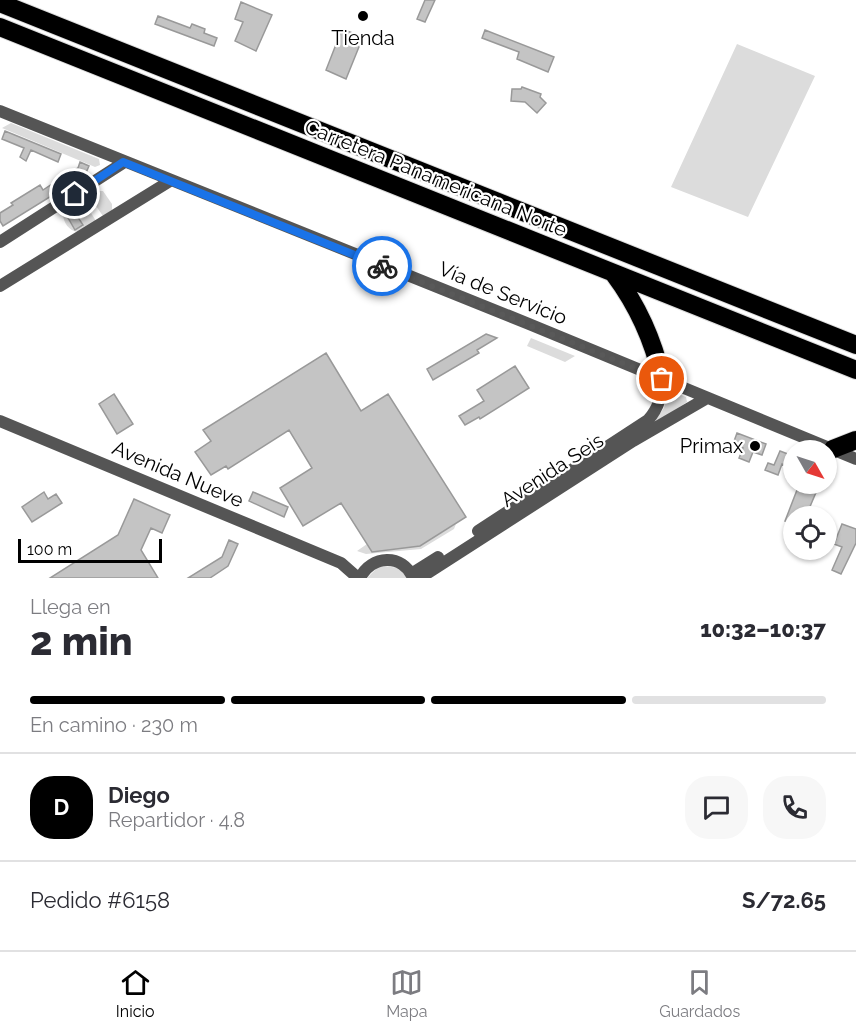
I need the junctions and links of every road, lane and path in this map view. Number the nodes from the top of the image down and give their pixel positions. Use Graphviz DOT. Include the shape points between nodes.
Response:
graph roads {
  1 [pos="0,3"];
  2 [pos="0,27"];
  3 [pos="0,111"];
  4 [pos="123,162"];
  5 [pos="170,181"];
  6 [pos="492,199"];
  7 [pos="485,221"];
  8 [pos="0,242"];
  9 [pos="612,272"];
  10 [pos="0,286"];
  11 [pos="856,345"];
  12 [pos="856,370"];
  13 [pos="662,379"];
  14 [pos="707,398"];
  15 [pos="0,421"];
  16 [pos="811,440"];
  17 [pos="856,440"];
  18 [pos="837,447"];
  19 [pos="837,451"];
  20 [pos="856,459"];
  21 [pos="443,558"];
  22 [pos="341,563"];
  23 [pos="370,565"];
  24 [pos="415,577"];
  25 [pos="359,578"];
  26 [pos="440,578"];
  1 -- 6 [label="highway, Carretera Panamericana Norte"];
  2 -- 7 [label="highway, Carretera Panamericana Norte"];
  3 -- 4 [label="street, Vía de Servicio"];
  4 -- 5 [label="street, Vía de Servicio"];
  4 -- 8 [label="street"];
  5 -- 10 [label="street"];
  5 -- 13 [label="street, Vía de Servicio"];
  6 -- 7 [label="highway"];
  6 -- 11 [label="highway, Carretera Panamericana Norte"];
  7 -- 9 [label="highway, Carretera Panamericana Norte"];
  9 -- 12 [label="highway, Carretera Panamericana Norte"];
  9 -- 13 [label="highway" via="646,327"];
  13 -- 14 [label="street, Vía de Servicio"];
  13 -- 21 [label="street, Avenida Seis" via="660,399 648,420"];
  14 -- 16 [label="street, Vía de Servicio"];
  14 -- 21 [label="street, Avenida Seis"];
  15 -- 22 [label="street, Avenida Nueve"];
  17 -- 18 [label="highway"];
  19 -- 20 [label="street, Vía de Servicio"];
  21 -- 24 [label="street, Avenida Seis"];
  21 -- 26 [label="street"];
  22 -- 23 [label="street, Avenida Nueve"];
  22 -- 25 [label="street, Avenida Nueve"];
  23 -- 24 [label="street, Avenida Nueve" via="390,560 406,567"];
  23 -- 25 [label="street"];
}
